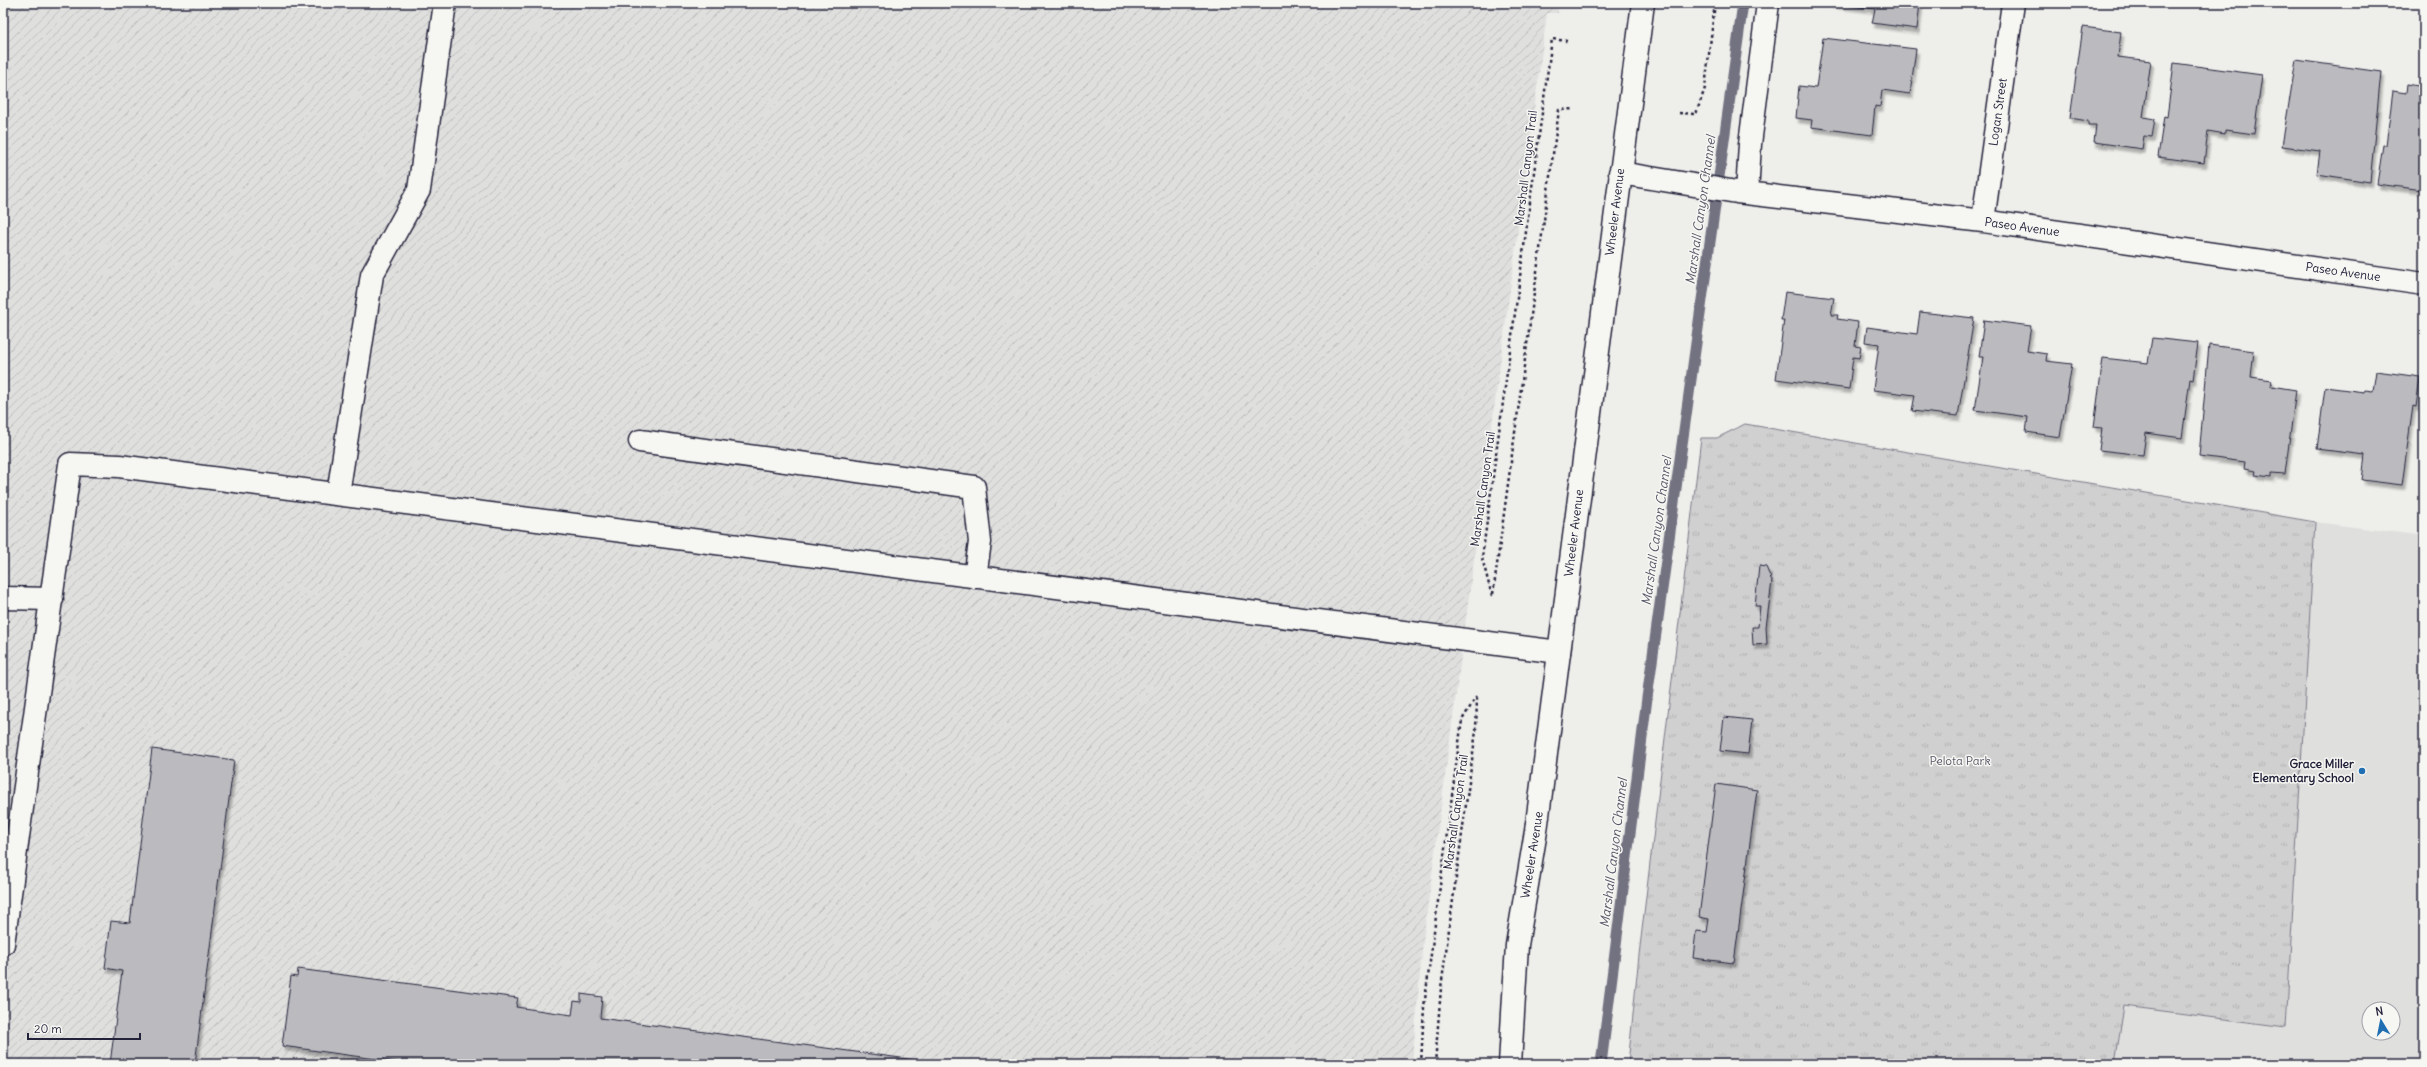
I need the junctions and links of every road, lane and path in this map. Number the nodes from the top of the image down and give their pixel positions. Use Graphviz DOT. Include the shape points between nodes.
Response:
graph roads {
  1 [pos="445,3"];
  2 [pos="1643,3"];
  3 [pos="1715,3"];
  4 [pos="1768,3"];
  5 [pos="2013,3"];
  6 [pos="1567,41"];
  7 [pos="1574,110"];
  8 [pos="1679,113"];
  9 [pos="1620,173"];
  10 [pos="1742,193"];
  11 [pos="1983,221"];
  12 [pos="2424,284"];
  13 [pos="640,441"];
  14 [pos="338,494"];
  15 [pos="975,577"];
  16 [pos="3,598"];
  17 [pos="52,599"];
  18 [pos="1559,652"];
  19 [pos="5,908"];
  20 [pos="3,944"];
  21 [pos="1421,1064"];
  22 [pos="1435,1064"];
  23 [pos="1510,1064"];
  1 -- 14 [label="street" via="418,190 372,275"];
  2 -- 9 [label="street, Wheeler Avenue"];
  3 -- 8 [label="path" via="1705,88 1696,114"];
  4 -- 10 [label="street"];
  5 -- 11 [label="street, Logan Street"];
  6 -- 7 [label="path, Marshall Canyon Trail" via="1552,40 1482,558 1492,596 1559,110"];
  9 -- 10 [label="street, Paseo Avenue"];
  9 -- 18 [label="street, Wheeler Avenue"];
  10 -- 11 [label="street, Paseo Avenue"];
  11 -- 12 [label="street, Paseo Avenue"];
  13 -- 15 [label="street" via="974,487 980,542"];
  14 -- 15 [label="street"];
  14 -- 17 [label="street" via="119,466 70,464"];
  15 -- 18 [label="street"];
  16 -- 17 [label="street"];
  17 -- 19 [label="street"];
  18 -- 23 [label="street, Wheeler Avenue" via="1536,831 1518,945"];
  19 -- 20 [label="street"];
  21 -- 22 [label="path, Marshall Canyon Trail" via="1424,1007 1462,720 1477,696 1476,731 1441,988"];
}
